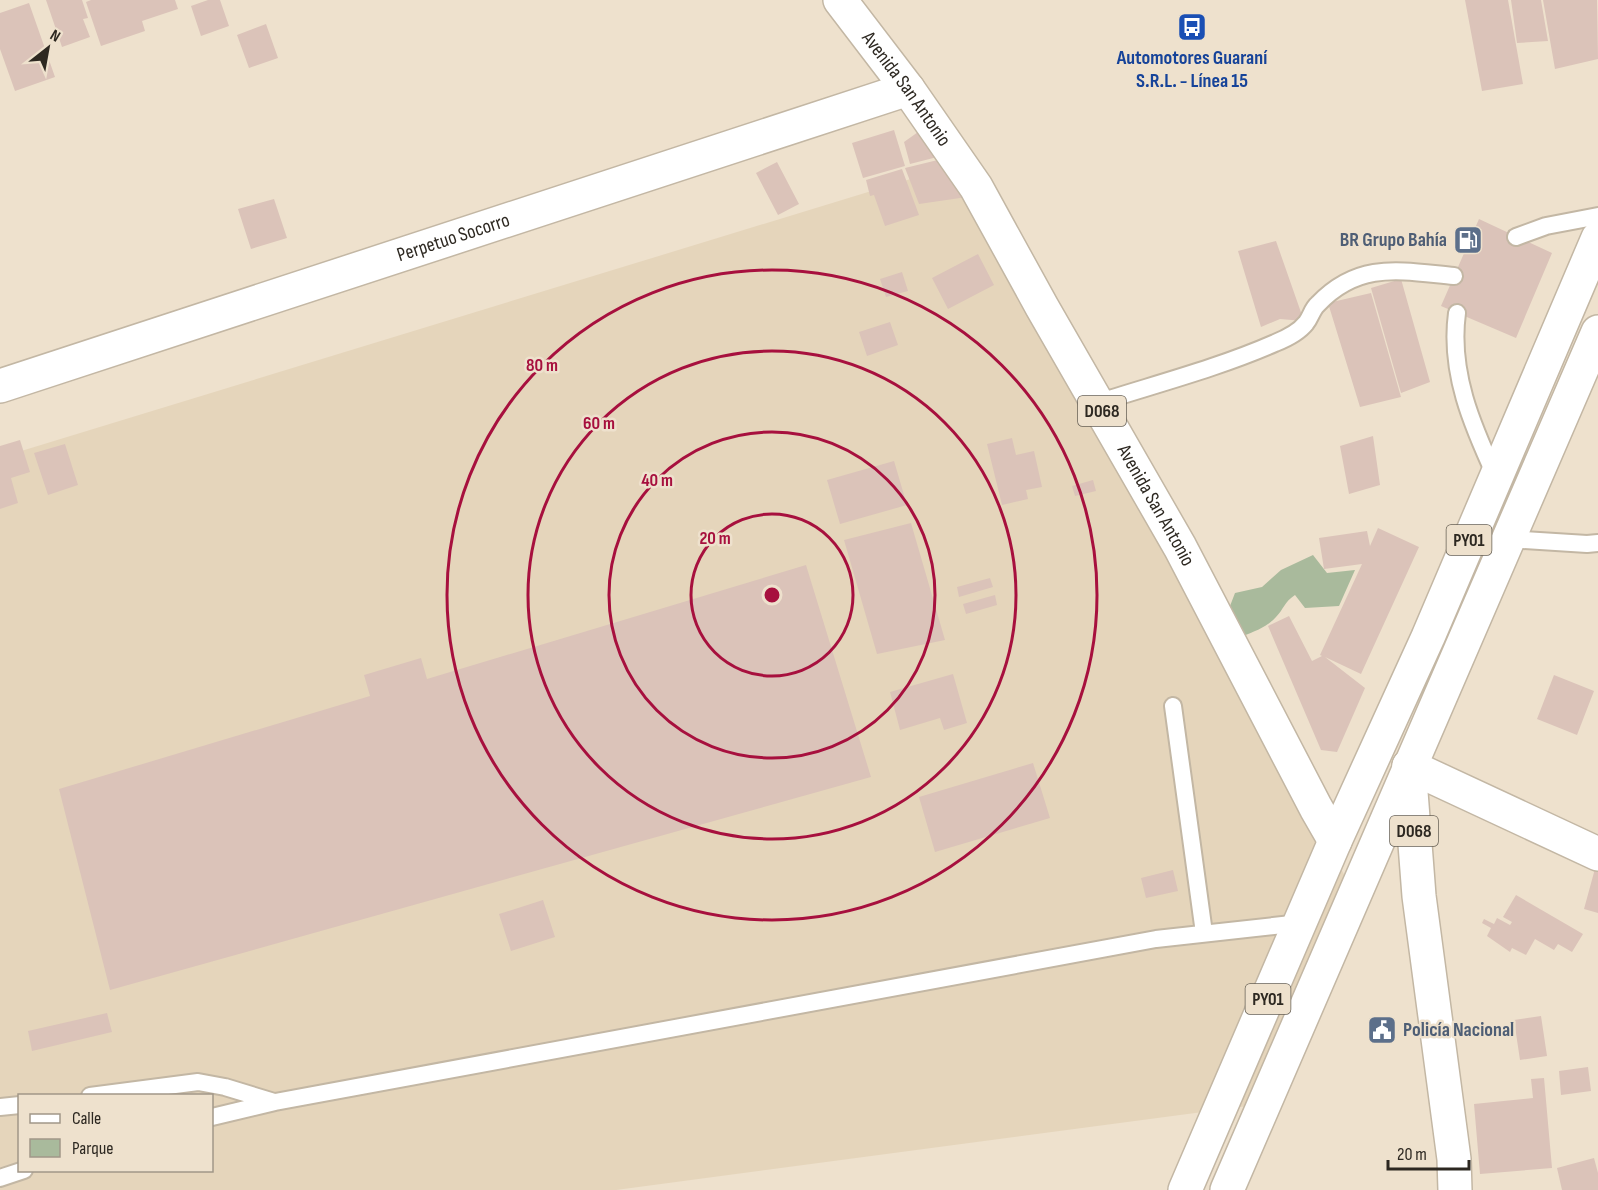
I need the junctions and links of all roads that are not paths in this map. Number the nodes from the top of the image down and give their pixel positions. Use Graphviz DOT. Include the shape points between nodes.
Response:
graph roads {
  1 [pos="840,0"];
  2 [pos="908,88"];
  3 [pos="1598,216"];
  4 [pos="1516,237"];
  5 [pos="1598,238"];
  6 [pos="1454,276"];
  7 [pos="1457,313"];
  8 [pos="1598,332"];
  9 [pos="0,386"];
  10 [pos="1097,403"];
  11 [pos="1496,478"];
  12 [pos="1508,539"];
  13 [pos="1598,543"];
  14 [pos="1173,706"];
  15 [pos="1409,766"];
  16 [pos="1335,841"];
  17 [pos="1598,854"];
  18 [pos="1301,923"];
  19 [pos="1204,933"];
  20 [pos="99,1094"];
  21 [pos="275,1102"];
  22 [pos="18,1105"];
  23 [pos="0,1107"];
  24 [pos="213,1117"];
  25 [pos="1200,1156"];
  26 [pos="18,1172"];
  27 [pos="1455,1174"];
  28 [pos="0,1178"];
  29 [pos="1232,1187"];
  30 [pos="1185,1190"];
  31 [pos="1440,1190"];
  1 -- 2 [label="main road, Avenida San Antonio / D068"];
  2 -- 9 [label="main road, Perpetuo Socorro"];
  2 -- 10 [label="main road, Avenida San Antonio / D068" via="976,187"];
  3 -- 4 [label="lane" via="1546,226"];
  5 -- 11 [label="main road, PY01"];
  6 -- 10 [label="lane" via="1361,274 1331,291 1305,324 1277,342"];
  7 -- 11 [label="lane" via="1455,348 1459,378 1474,429"];
  8 -- 12 [label="main road, PY01"];
  10 -- 16 [label="main road, Avenida San Antonio / D068" via="1180,547"];
  11 -- 16 [label="main road, PY01"];
  12 -- 13 [label="lane"];
  12 -- 15 [label="main road, PY01"];
  14 -- 19 [label="lane"];
  15 -- 17 [label="main road"];
  15 -- 27 [label="main road, D068" via="1419,896"];
  15 -- 29 [label="main road, PY01"];
  16 -- 18 [label="main road, PY01"];
  18 -- 19 [label="lane"];
  18 -- 25 [label="main road, PY01"];
  19 -- 21 [label="lane"];
  20 -- 21 [label="lane" via="198,1083"];
  21 -- 24 [label="lane"];
  22 -- 23 [label="lane"];
  25 -- 29 [label="main road"];
  25 -- 30 [label="main road, PY01"];
  26 -- 28 [label="lane"];
  27 -- 31 [label="main road"];
}
